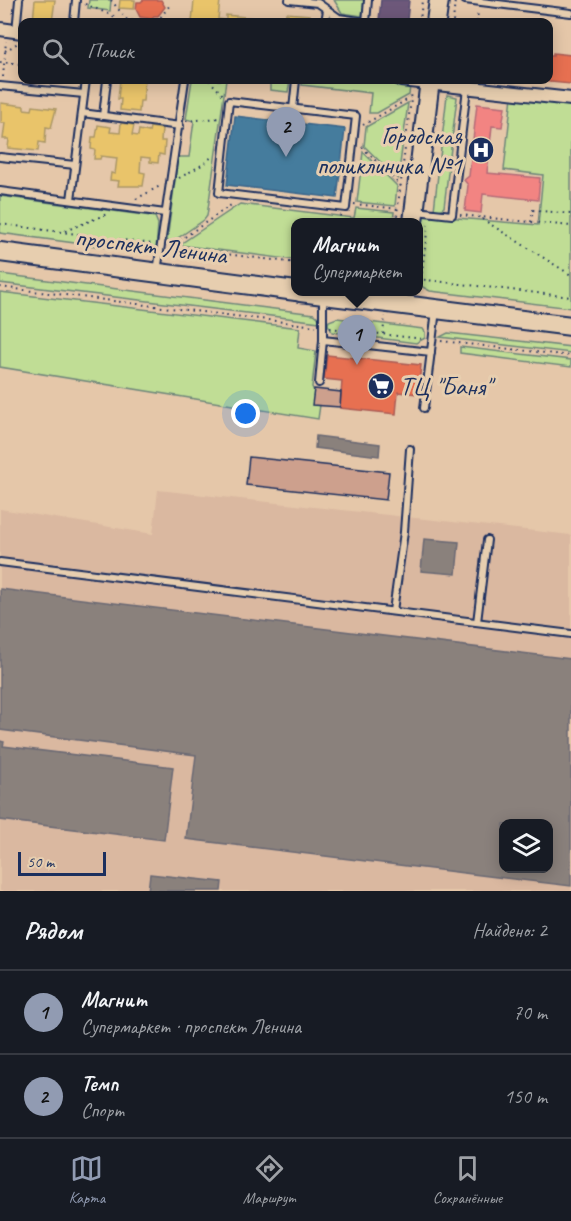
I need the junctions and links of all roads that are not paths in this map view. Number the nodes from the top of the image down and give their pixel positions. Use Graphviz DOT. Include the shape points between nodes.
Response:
graph roads {
  1 [pos="19,0"];
  2 [pos="288,0"];
  3 [pos="368,0"];
  4 [pos="439,0"];
  5 [pos="465,0"];
  6 [pos="79,1"];
  7 [pos="479,1"];
  8 [pos="327,10"];
  9 [pos="571,13"];
  10 [pos="75,18"];
  11 [pos="326,18"];
  12 [pos="339,18"];
  13 [pos="366,18"];
  14 [pos="437,18"];
  15 [pos="14,34"];
  16 [pos="85,84"];
  17 [pos="107,84"];
  18 [pos="185,84"];
  19 [pos="296,84"];
  20 [pos="418,84"];
  21 [pos="442,84"];
  22 [pos="1,86"];
  23 [pos="467,87"];
  24 [pos="84,94"];
  25 [pos="571,99"];
  26 [pos="293,109"];
  27 [pos="82,113"];
  28 [pos="103,116"];
  29 [pos="180,124"];
  30 [pos="0,157"];
  31 [pos="75,165"];
  32 [pos="0,191"];
  33 [pos="70,200"];
  34 [pos="165,213"];
  35 [pos="408,214"];
  36 [pos="0,252"];
  37 [pos="157,273"];
  38 [pos="291,290"];
  39 [pos="323,296"];
  40 [pos="350,296"];
  41 [pos="404,298"];
  42 [pos="436,309"];
  43 [pos="571,326"];
  44 [pos="323,340"];
  45 [pos="431,352"];
  46 [pos="319,383"];
  47 [pos="424,408"];
  48 [pos="410,449"];
  49 [pos="487,540"];
  50 [pos="0,562"];
  51 [pos="393,611"];
  52 [pos="477,622"];
  53 [pos="571,634"];
  1 -- 15 [label="lane"];
  2 -- 8 [label="lane" via="318,3"];
  3 -- 13 [label="lane"];
  4 -- 14 [label="main road"];
  5 -- 7 [label="lane"];
  6 -- 10 [label="lane"];
  7 -- 9 [label="lane"];
  8 -- 11 [label="lane"];
  8 -- 12 [label="lane"];
  16 -- 24 [label="lane"];
  17 -- 28 [label="lane"];
  18 -- 29 [label="lane"];
  19 -- 26 [label="lane"];
  20 -- 35 [label="main road"];
  21 -- 23 [label="street"];
  22 -- 24 [label="lane"];
  23 -- 25 [label="street"];
  23 -- 35 [label="lane" via="452,215"];
  24 -- 27 [label="lane"];
  26 -- 26 [label="lane" via="229,102 219,193 346,208 356,116"];
  27 -- 28 [label="lane"];
  27 -- 31 [label="lane"];
  28 -- 29 [label="lane"];
  29 -- 34 [label="lane"];
  30 -- 31 [label="lane"];
  31 -- 33 [label="lane"];
  32 -- 33 [label="lane"];
  33 -- 34 [label="lane"];
  34 -- 37 [label="lane"];
  36 -- 37 [label="main road, проспект Ленина"];
  37 -- 38 [label="main road, проспект Ленина"];
  39 -- 44 [label="lane"];
  40 -- 41 [label="main road, проспект Ленина"];
  41 -- 42 [label="main road, проспект Ленина"];
  42 -- 43 [label="main road, проспект Ленина"];
  42 -- 45 [label="lane"];
  44 -- 45 [label="lane"];
  44 -- 46 [label="lane"];
  45 -- 47 [label="lane"];
  48 -- 51 [label="lane"];
  49 -- 52 [label="lane"];
  50 -- 51 [label="lane"];
  51 -- 52 [label="lane"];
  52 -- 53 [label="lane"];
}
